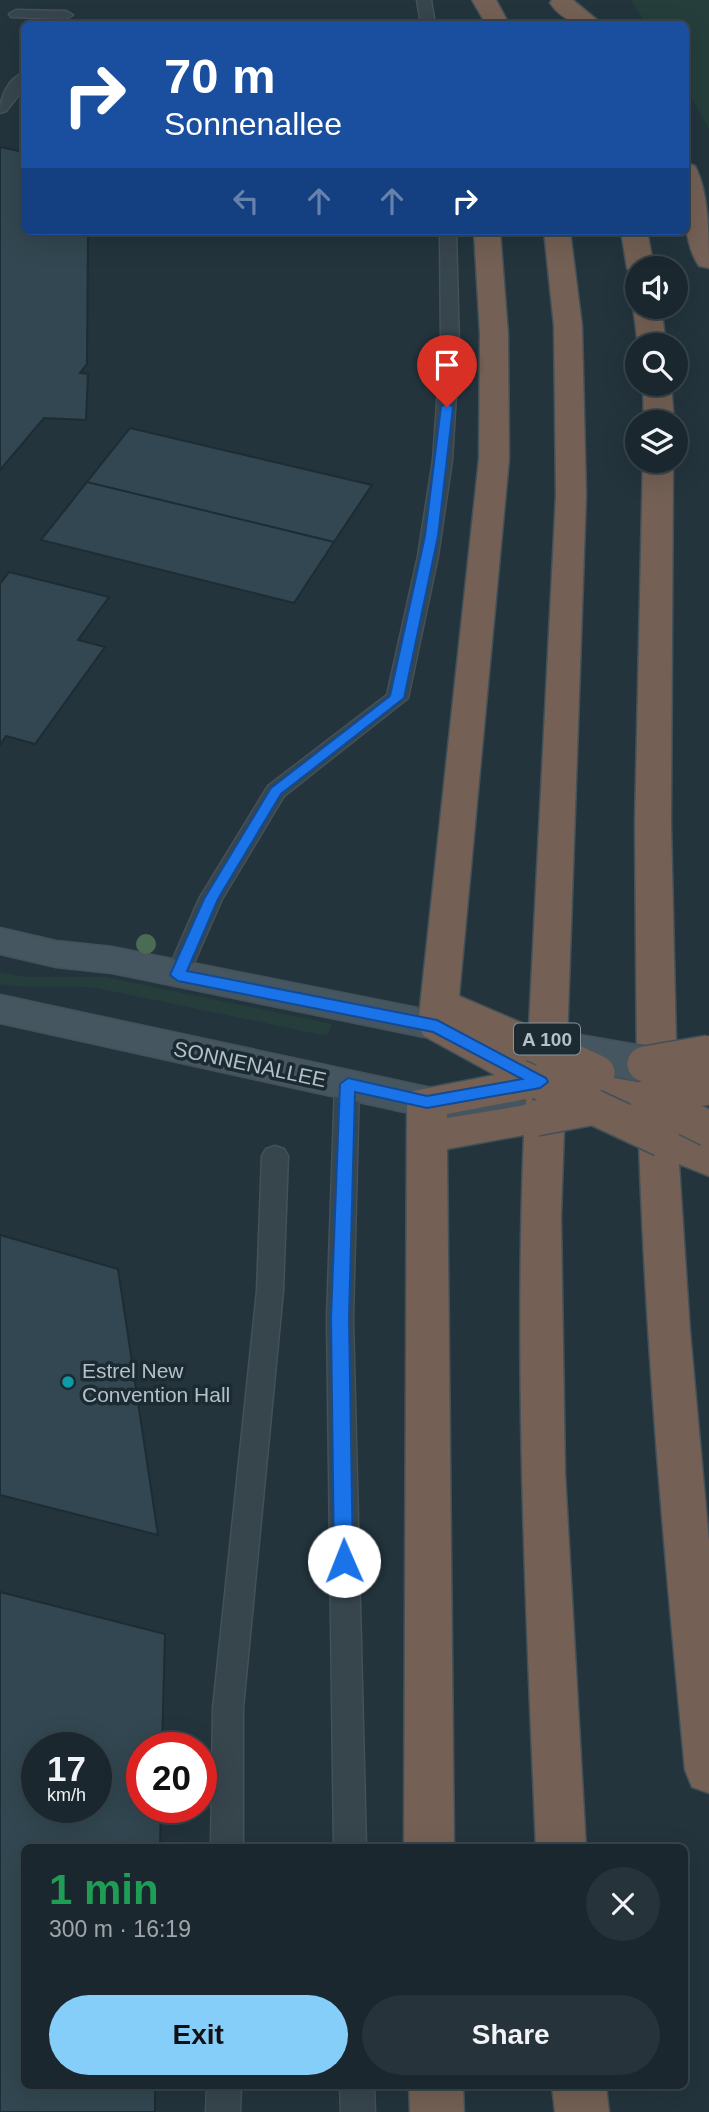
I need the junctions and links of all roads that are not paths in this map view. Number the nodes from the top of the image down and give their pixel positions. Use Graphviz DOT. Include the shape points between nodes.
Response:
graph roads {
  1 [pos="424,0"];
  2 [pos="564,9"];
  3 [pos="65,13"];
  4 [pos="16,14"];
  5 [pos="428,21"];
  6 [pos="585,21"];
  7 [pos="21,82"];
  8 [pos="0,108"];
  9 [pos="689,183"];
  10 [pos="448,235"];
  11 [pos="487,235"];
  12 [pos="557,235"];
  13 [pos="635,235"];
  14 [pos="639,256"];
  15 [pos="709,260"];
  16 [pos="658,473"];
  17 [pos="0,941"];
  18 [pos="178,975"];
  19 [pos="0,1009"];
  20 [pos="458,1025"];
  21 [pos="534,1045"];
  22 [pos="709,1053"];
  23 [pos="709,1075"];
  24 [pos="646,1081"];
  25 [pos="348,1084"];
  26 [pos="709,1087"];
  27 [pos="595,1090"];
  28 [pos="538,1100"];
  29 [pos="452,1114"];
  30 [pos="709,1129"];
  31 [pos="662,1139"];
  32 [pos="709,1147"];
  33 [pos="275,1156"];
  34 [pos="709,1160"];
  35 [pos="709,1770"];
  36 [pos="227,1844"];
  37 [pos="350,1844"];
  38 [pos="429,1844"];
  39 [pos="561,1844"];
  40 [pos="224,2089"];
  41 [pos="357,2089"];
  42 [pos="436,2089"];
  43 [pos="579,2089"];
  44 [pos="223,2112"];
  45 [pos="358,2112"];
  46 [pos="437,2112"];
  47 [pos="582,2112"];
  1 -- 5 [label="lane"];
  2 -- 6 [label="highway"];
  3 -- 4 [label="lane"];
  7 -- 8 [label="lane"];
  9 -- 15 [label="highway"];
  10 -- 18 [label="lane" via="450,381 432,536 397,698 276,791 211,899"];
  11 -- 20 [label="highway" via="494,459"];
  12 -- 39 [label="highway, A 100" via="568,326 571,495 541,1216 543,1473"];
  13 -- 14 [label="highway"];
  16 -- 35 [label="highway" via="651,713 660,1186 674,1413"];
  17 -- 18 [label="main road"];
  18 -- 20 [label="main road"];
  19 -- 25 [label="main road, SONNENALLEE"];
  20 -- 21 [label="main road"];
  20 -- 28 [label="highway"];
  21 -- 24 [label="main road, bridge"];
  21 -- 27 [label="highway, bridge"];
  22 -- 24 [label="highway, bridge"];
  23 -- 24 [label="main road, bridge"];
  24 -- 26 [label="highway, bridge"];
  24 -- 27 [label="highway"];
  24 -- 30 [label="highway, bridge"];
  25 -- 29 [label="main road, SONNENALLEE"];
  25 -- 37 [label="lane" via="340,1318"];
  27 -- 28 [label="highway, bridge"];
  27 -- 31 [label="highway, bridge"];
  28 -- 29 [label="highway"];
  28 -- 31 [label="main road, bridge"];
  29 -- 38 [label="highway"];
  31 -- 32 [label="main road"];
  31 -- 34 [label="highway"];
  33 -- 36 [label="lane" via="271,1291 228,1708"];
  40 -- 44 [label="lane"];
  41 -- 45 [label="lane"];
  42 -- 46 [label="highway"];
  43 -- 47 [label="highway"];
}
